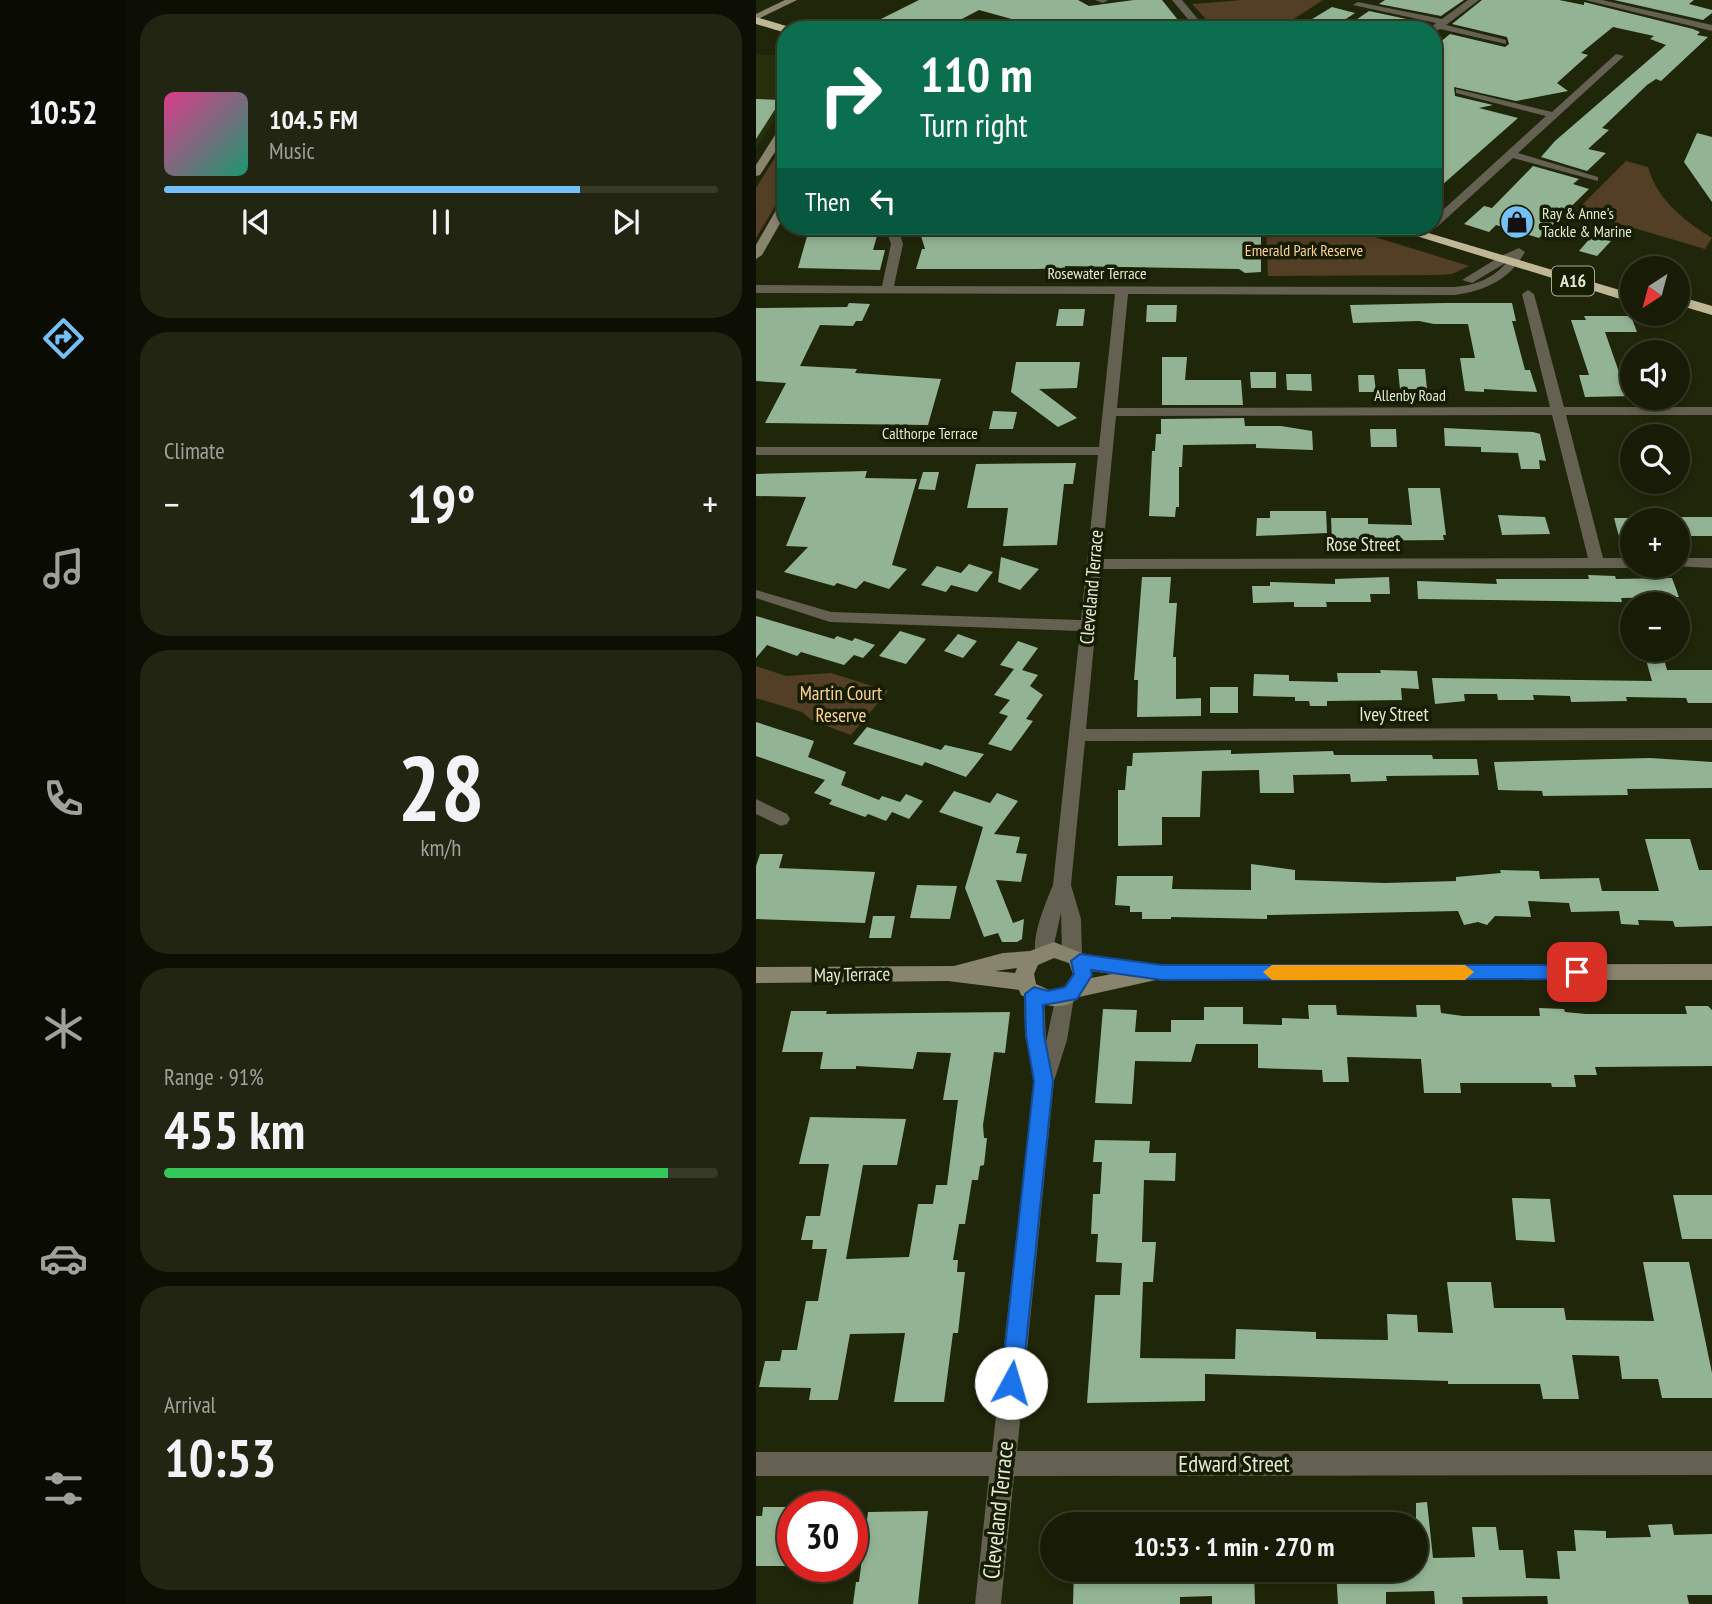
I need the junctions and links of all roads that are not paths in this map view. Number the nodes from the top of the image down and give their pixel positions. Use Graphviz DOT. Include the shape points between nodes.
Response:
graph roads {
  1 [pos="792,0"];
  2 [pos="1177,0"];
  3 [pos="1474,0"];
  4 [pos="1591,0"];
  5 [pos="1359,2"];
  6 [pos="1346,4"];
  7 [pos="756,18"];
  8 [pos="1194,21"];
  9 [pos="1422,21"];
  10 [pos="1442,23"];
  11 [pos="777,26"];
  12 [pos="1442,27"];
  13 [pos="1712,29"];
  14 [pos="756,31"];
  15 [pos="777,37"];
  16 [pos="1503,42"];
  17 [pos="1619,56"];
  18 [pos="1460,91"];
  19 [pos="1553,115"];
  20 [pos="777,139"];
  21 [pos="1509,154"];
  22 [pos="756,173"];
  23 [pos="1594,179"];
  24 [pos="1442,217"];
  25 [pos="777,219"];
  26 [pos="1442,232"];
  27 [pos="894,235"];
  28 [pos="756,255"];
  29 [pos="1511,258"];
  30 [pos="1620,284"];
  31 [pos="756,289"];
  32 [pos="887,289"];
  33 [pos="1122,289"];
  34 [pos="1528,294"];
  35 [pos="1620,295"];
  36 [pos="1690,304"];
  37 [pos="1712,311"];
  38 [pos="1690,316"];
  39 [pos="1712,323"];
  40 [pos="1712,411"];
  41 [pos="1109,412"];
  42 [pos="1558,412"];
  43 [pos="756,451"];
  44 [pos="1105,451"];
  45 [pos="1712,562"];
  46 [pos="1597,563"];
  47 [pos="1620,563"];
  48 [pos="1690,563"];
  49 [pos="1093,564"];
  50 [pos="759,594"];
  51 [pos="1088,626"];
  52 [pos="1712,734"];
  53 [pos="1077,736"];
  54 [pos="756,806"];
  55 [pos="781,819"];
  56 [pos="1062,885"];
  57 [pos="1038,956"];
  58 [pos="1076,958"];
  59 [pos="1712,972"];
  60 [pos="948,973"];
  61 [pos="1162,973"];
  62 [pos="756,975"];
  63 [pos="1030,988"];
  64 [pos="1070,993"];
  65 [pos="1044,1081"];
  66 [pos="1712,1463"];
  67 [pos="756,1465"];
  68 [pos="1003,1465"];
  69 [pos="988,1604"];
  1 -- 7 [label="street"];
  2 -- 8 [label="street"];
  3 -- 10 [label="street"];
  4 -- 13 [label="street"];
  5 -- 6 [label="street"];
  5 -- 9 [label="street"];
  7 -- 11 [label="highway"];
  12 -- 16 [label="street"];
  14 -- 15 [label="highway"];
  17 -- 19 [label="street"];
  18 -- 19 [label="street"];
  19 -- 21 [label="street"];
  20 -- 22 [label="street"];
  21 -- 23 [label="street"];
  21 -- 24 [label="street"];
  25 -- 28 [label="street"];
  26 -- 29 [label="highway, A16"];
  27 -- 32 [label="street" via="897,244"];
  29 -- 30 [label="highway, A16"];
  29 -- 33 [label="street, Rosewater Terrace" via="1508,272 1466,290"];
  29 -- 35 [label="highway, A16"];
  31 -- 32 [label="street, Rosewater Terrace"];
  32 -- 33 [label="street, Rosewater Terrace"];
  33 -- 41 [label="street, Cleveland Terrace"];
  34 -- 42 [label="street"];
  36 -- 37 [label="highway"];
  38 -- 39 [label="highway"];
  40 -- 42 [label="street, Allenby Road"];
  41 -- 42 [label="street, Allenby Road"];
  41 -- 44 [label="street, Cleveland Terrace"];
  42 -- 46 [label="street"];
  43 -- 44 [label="street, Calthorpe Terrace"];
  44 -- 49 [label="street, Cleveland Terrace"];
  45 -- 48 [label="street"];
  46 -- 47 [label="street, Rose Street"];
  46 -- 49 [label="street, Rose Street"];
  49 -- 51 [label="street, Cleveland Terrace"];
  50 -- 51 [label="street" via="830,617"];
  51 -- 53 [label="street, Cleveland Terrace"];
  52 -- 53 [label="street, Ivey Street"];
  53 -- 56 [label="street, Cleveland Terrace"];
  54 -- 55 [label="street"];
  56 -- 57 [label="street, Cleveland Terrace"];
  56 -- 58 [label="street, Cleveland Terrace"];
  57 -- 58 [label="street" via="1054,950"];
  57 -- 60 [label="street, May Terrace"];
  57 -- 63 [label="street" via="1026,967"];
  58 -- 61 [label="street"];
  58 -- 64 [label="street" via="1083,975"];
  59 -- 61 [label="street"];
  60 -- 62 [label="street, May Terrace"];
  60 -- 63 [label="street, May Terrace"];
  61 -- 64 [label="street"];
  63 -- 64 [label="street" via="1048,999"];
  63 -- 65 [label="street, Cleveland Terrace"];
  64 -- 65 [label="street, Cleveland Terrace"];
  65 -- 68 [label="street, Cleveland Terrace"];
  66 -- 68 [label="street, Edward Street"];
  67 -- 68 [label="street, Edward Street"];
  68 -- 69 [label="street, Cleveland Terrace"];
}
